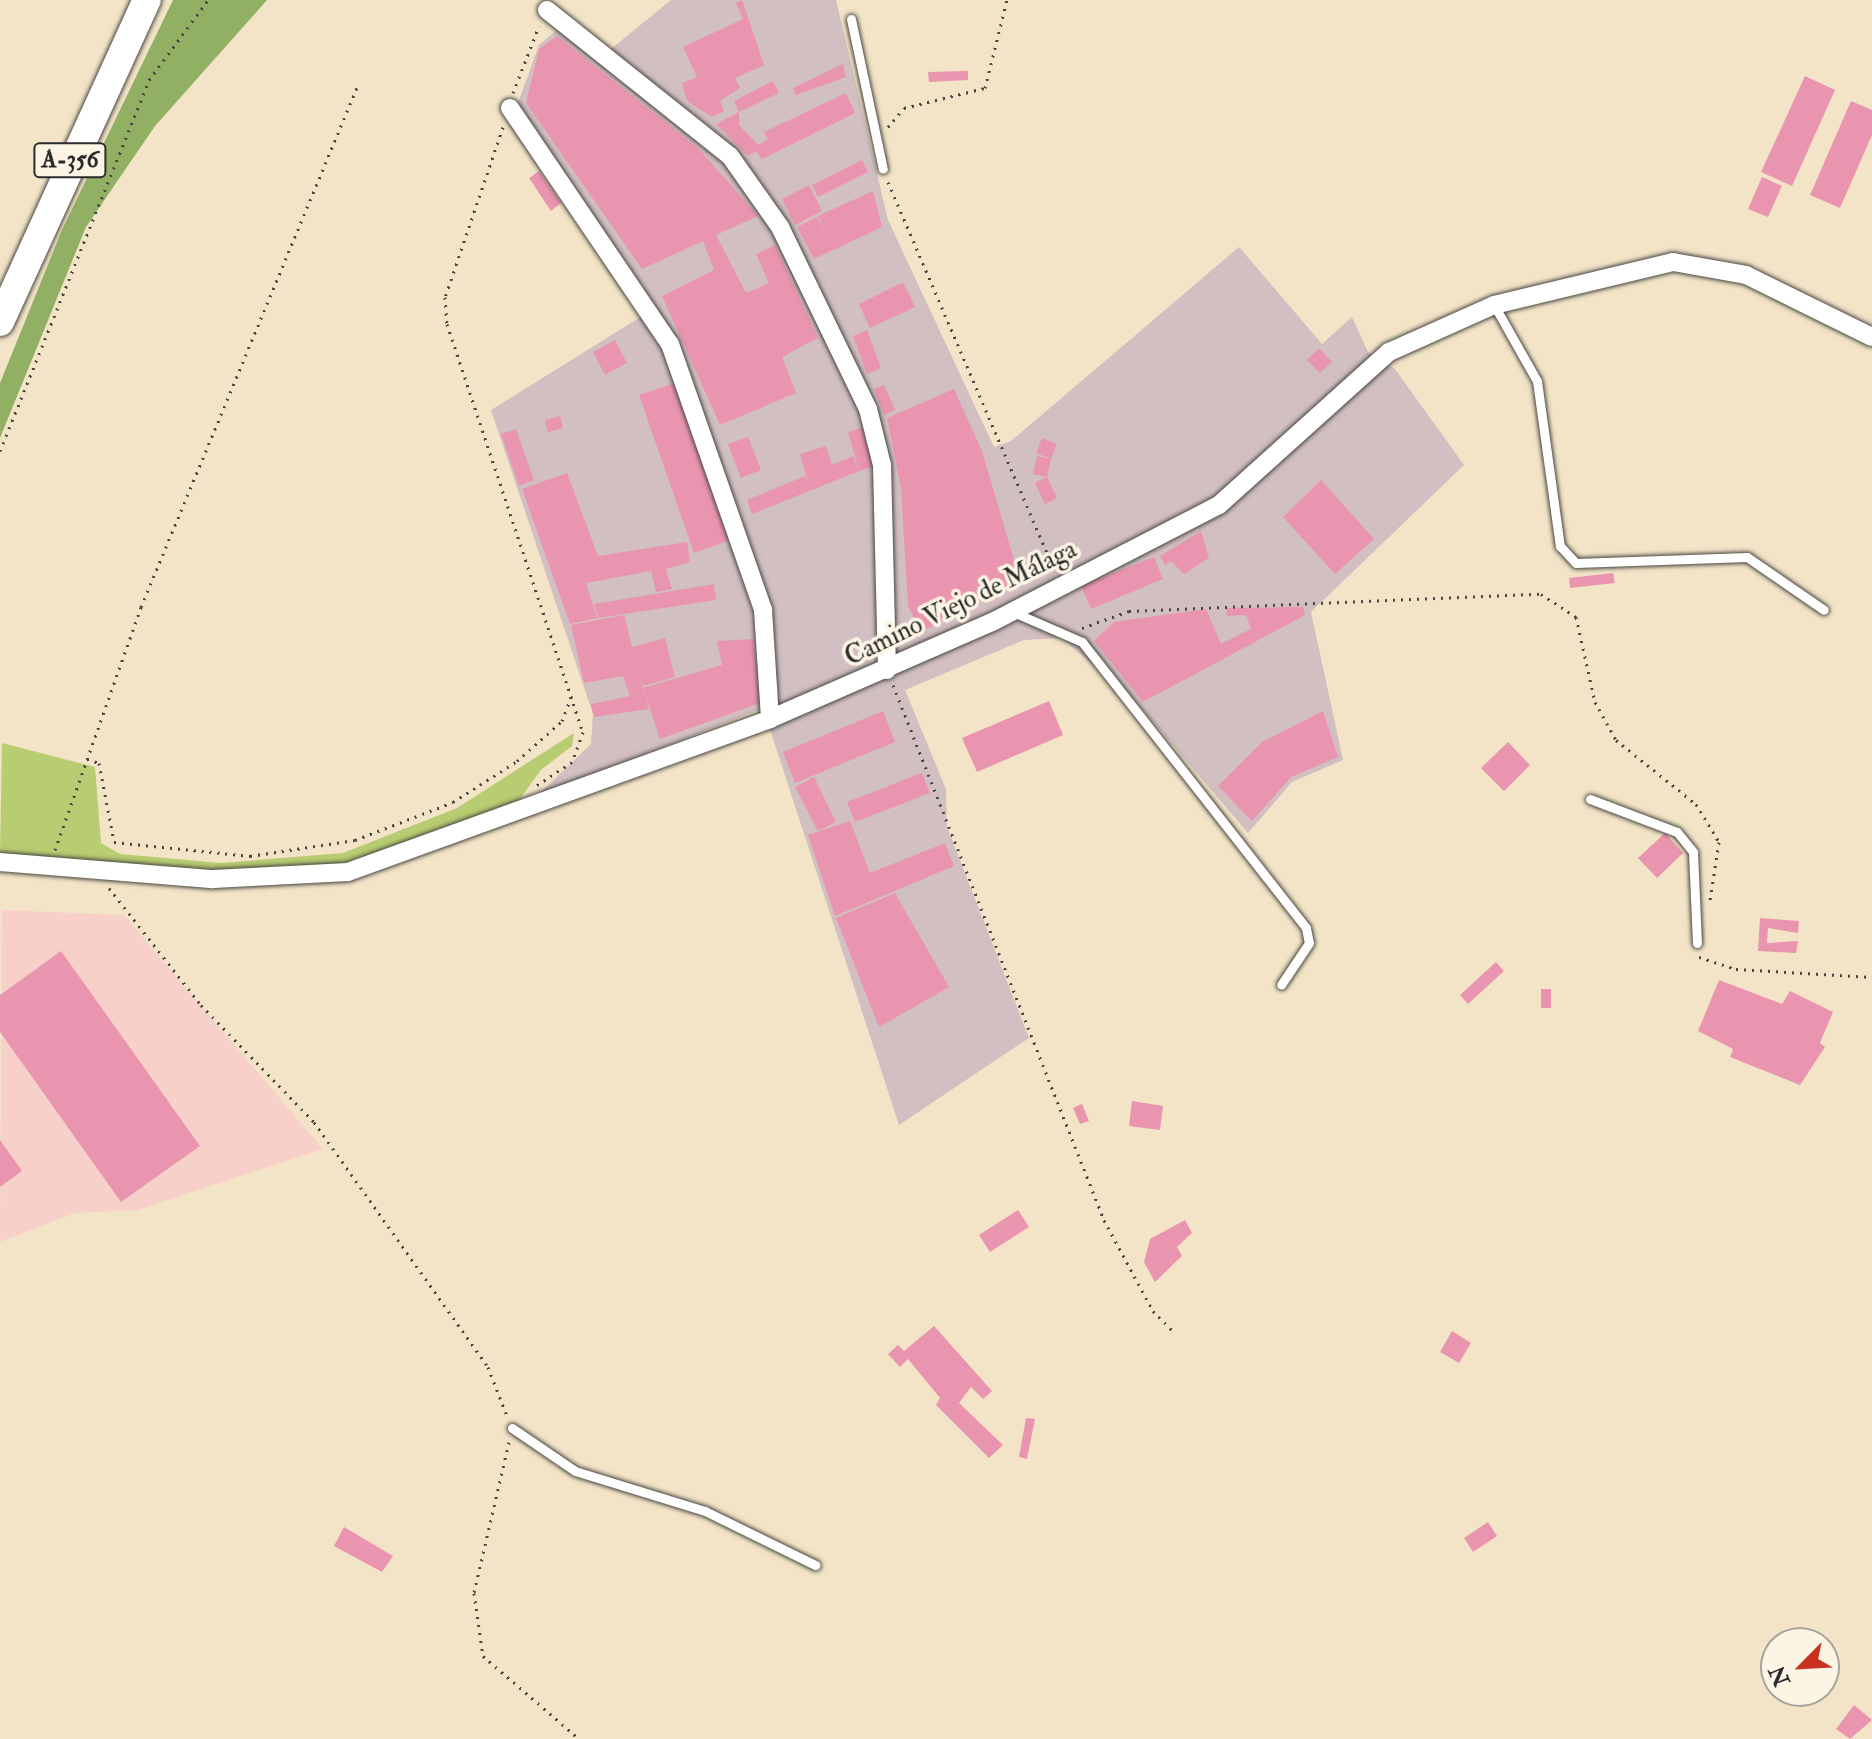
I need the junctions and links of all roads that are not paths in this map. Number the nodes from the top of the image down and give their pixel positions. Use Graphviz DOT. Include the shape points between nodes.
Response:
graph roads {
  1 [pos="147,0"];
  2 [pos="547,10"];
  3 [pos="851,19"];
  4 [pos="510,108"];
  5 [pos="883,169"];
  6 [pos="1494,305"];
  7 [pos="0,322"];
  8 [pos="1872,337"];
  9 [pos="1824,610"];
  10 [pos="1013,612"];
  11 [pos="887,670"];
  12 [pos="770,719"];
  13 [pos="1590,799"];
  14 [pos="0,862"];
  15 [pos="1697,943"];
  16 [pos="1281,985"];
  17 [pos="512,1428"];
  18 [pos="815,1565"];
  1 -- 7 [label="main road, A-356"];
  2 -- 11 [label="street" via="730,156 780,227 868,409 882,465"];
  3 -- 5 [label="lane"];
  4 -- 12 [label="street" via="670,344 763,610"];
  6 -- 8 [label="street, Camino Viejo de Málaga" via="1673,262 1746,275"];
  6 -- 9 [label="lane" via="1537,381 1560,546 1576,563 1747,557"];
  6 -- 10 [label="street, Camino Viejo de Málaga" via="1389,352 1263,473 1219,505"];
  10 -- 11 [label="street, Camino Viejo de Málaga"];
  10 -- 16 [label="lane" via="1071,632 1306,928 1309,943"];
  11 -- 12 [label="street, Camino Viejo de Málaga"];
  12 -- 14 [label="street, Camino Viejo de Málaga" via="348,872 262,879 99,875"];
  13 -- 15 [label="lane" via="1677,832 1693,852"];
  17 -- 18 [label="lane" via="575,1471 705,1511"];
}
